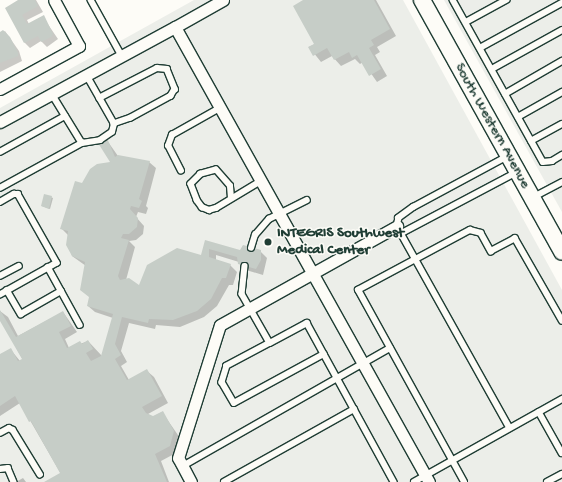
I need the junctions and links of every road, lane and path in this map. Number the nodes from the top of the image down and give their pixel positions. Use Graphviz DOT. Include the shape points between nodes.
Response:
graph roads {
  1 [pos="54,0"];
  2 [pos="91,0"];
  3 [pos="223,0"];
  4 [pos="422,0"];
  5 [pos="453,0"];
  6 [pos="506,0"];
  7 [pos="562,2"];
  8 [pos="466,22"];
  9 [pos="175,27"];
  10 [pos="562,30"];
  11 [pos="480,48"];
  12 [pos="122,56"];
  13 [pos="562,61"];
  14 [pos="492,70"];
  15 [pos="86,76"];
  16 [pos="0,89"];
  17 [pos="562,92"];
  18 [pos="52,94"];
  19 [pos="505,94"];
  20 [pos="99,98"];
  21 [pos="220,108"];
  22 [pos="65,116"];
  23 [pos="518,117"];
  24 [pos="0,122"];
  25 [pos="114,124"];
  26 [pos="562,124"];
  27 [pos="531,141"];
  28 [pos="82,143"];
  29 [pos="0,152"];
  30 [pos="562,155"];
  31 [pos="509,156"];
  32 [pos="181,171"];
  33 [pos="518,172"];
  34 [pos="261,181"];
  35 [pos="562,182"];
  36 [pos="0,188"];
  37 [pos="231,198"];
  38 [pos="532,198"];
  39 [pos="307,200"];
  40 [pos="0,202"];
  41 [pos="280,214"];
  42 [pos="400,229"];
  43 [pos="251,248"];
  44 [pos="562,252"];
  45 [pos="416,258"];
  46 [pos="20,266"];
  47 [pos="245,266"];
  48 [pos="48,267"];
  49 [pos="312,272"];
  50 [pos="0,276"];
  51 [pos="7,290"];
  52 [pos="62,291"];
  53 [pos="0,294"];
  54 [pos="250,308"];
  55 [pos="562,320"];
  56 [pos="80,325"];
  57 [pos="270,343"];
  58 [pos="390,348"];
  59 [pos="324,354"];
  60 [pos="363,364"];
  61 [pos="337,379"];
  62 [pos="562,399"];
  63 [pos="354,409"];
  64 [pos="539,412"];
  65 [pos="510,428"];
  66 [pos="0,433"];
  67 [pos="562,453"];
  68 [pos="453,460"];
  69 [pos="183,466"];
  70 [pos="0,469"];
  71 [pos="40,474"];
  72 [pos="562,474"];
  73 [pos="427,479"];
  74 [pos="14,482"];
  75 [pos="191,482"];
  76 [pos="224,482"];
  77 [pos="394,482"];
  78 [pos="414,482"];
  79 [pos="464,482"];
  80 [pos="548,482"];
  1 -- 16 [label="street" via="79,46"];
  2 -- 12 [label="lane"];
  3 -- 9 [label="street"];
  4 -- 31 [label="main road, South Western Avenue"];
  5 -- 8 [label="lane"];
  6 -- 8 [label="lane"];
  7 -- 11 [label="lane"];
  8 -- 11 [label="lane"];
  9 -- 12 [label="street"];
  9 -- 21 [label="street"];
  10 -- 14 [label="lane"];
  11 -- 14 [label="lane"];
  12 -- 15 [label="street"];
  13 -- 19 [label="lane"];
  14 -- 19 [label="lane"];
  15 -- 18 [label="street"];
  15 -- 20 [label="lane"];
  17 -- 23 [label="lane"];
  18 -- 22 [label="lane"];
  18 -- 24 [label="street"];
  19 -- 23 [label="lane"];
  20 -- 25 [label="lane"];
  20 -- 25 [label="lane" via="157,68 167,69 175,88 171,96 131,118"];
  21 -- 32 [label="lane" via="172,135 168,146"];
  21 -- 34 [label="street"];
  22 -- 28 [label="lane"];
  22 -- 29 [label="lane"];
  23 -- 27 [label="lane"];
  25 -- 28 [label="lane" via="112,132 100,140"];
  26 -- 27 [label="lane"];
  27 -- 30 [label="lane" via="543,162 552,161"];
  28 -- 36 [label="lane"];
  31 -- 33 [label="main road, South Western Avenue"];
  31 -- 42 [label="lane" via="414,207 399,218"];
  33 -- 38 [label="main road, South Western Avenue"];
  33 -- 42 [label="lane"];
  34 -- 37 [label="lane"];
  34 -- 41 [label="street"];
  35 -- 38 [label="lane"];
  37 -- 37 [label="lane" via="209,210 200,203 191,184 202,174 216,170 230,186"];
  38 -- 44 [label="main road, South Western Avenue"];
  39 -- 41 [label="lane"];
  40 -- 48 [label="lane" via="18,194 57,263"];
  41 -- 43 [label="lane" via="261,226"];
  41 -- 49 [label="street"];
  42 -- 45 [label="lane"];
  42 -- 49 [label="street"];
  45 -- 55 [label="lane" via="470,230 481,233 491,251 515,238"];
  45 -- 58 [label="lane" via="358,290"];
  45 -- 65 [label="lane"];
  46 -- 50 [label="lane"];
  47 -- 54 [label="lane" via="242,294"];
  48 -- 51 [label="lane"];
  48 -- 52 [label="lane"];
  49 -- 54 [label="street"];
  49 -- 60 [label="street"];
  51 -- 52 [label="lane" via="21,314"];
  51 -- 53 [label="lane"];
  52 -- 56 [label="lane"];
  54 -- 57 [label="lane"];
  54 -- 69 [label="street" via="220,325 178,458"];
  57 -- 59 [label="lane" via="307,323"];
  57 -- 59 [label="lane" via="227,366 222,382 234,403"];
  58 -- 60 [label="lane"];
  58 -- 68 [label="lane"];
  59 -- 61 [label="lane"];
  60 -- 61 [label="lane"];
  60 -- 73 [label="street"];
  61 -- 63 [label="lane"];
  61 -- 69 [label="lane"];
  62 -- 64 [label="lane"];
  63 -- 76 [label="lane"];
  63 -- 77 [label="lane"];
  64 -- 65 [label="lane"];
  64 -- 67 [label="lane"];
  65 -- 68 [label="lane"];
  66 -- 71 [label="lane" via="9,428 13,430"];
  68 -- 73 [label="lane"];
  68 -- 79 [label="lane"];
  69 -- 75 [label="street"];
  70 -- 74 [label="lane" via="8,468"];
  72 -- 80 [label="lane"];
  73 -- 78 [label="lane"];
}
